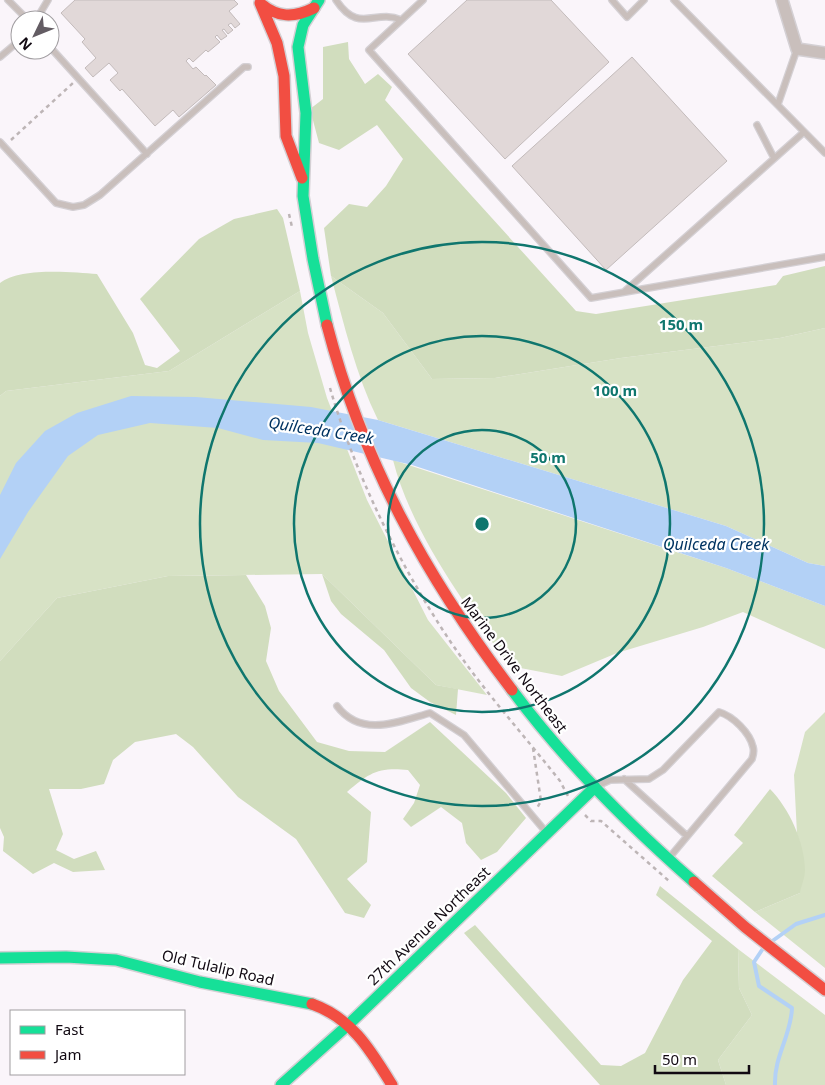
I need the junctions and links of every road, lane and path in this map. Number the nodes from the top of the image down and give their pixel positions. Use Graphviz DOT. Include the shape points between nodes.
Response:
graph roads {
  1 [pos="8,0"];
  2 [pos="336,0"];
  3 [pos="423,0"];
  4 [pos="612,0"];
  5 [pos="644,0"];
  6 [pos="674,0"];
  7 [pos="782,0"];
  8 [pos="259,2"];
  9 [pos="317,4"];
  10 [pos="18,10"];
  11 [pos="402,20"];
  12 [pos="10,49"];
  13 [pos="797,49"];
  14 [pos="825,53"];
  15 [pos="0,58"];
  16 [pos="60,58"];
  17 [pos="248,67"];
  18 [pos="79,78"];
  19 [pos="778,104"];
  20 [pos="757,125"];
  21 [pos="804,132"];
  22 [pos="2,144"];
  23 [pos="825,153"];
  24 [pos="147,154"];
  25 [pos="774,158"];
  26 [pos="302,178"];
  27 [pos="825,257"];
  28 [pos="624,292"];
  29 [pos="336,706"];
  30 [pos="525,736"];
  31 [pos="533,746"];
  32 [pos="624,779"];
  33 [pos="595,787"];
  34 [pos="576,805"];
  35 [pos="533,817"];
  36 [pos="547,834"];
  37 [pos="688,836"];
  38 [pos="668,860"];
  39 [pos="672,882"];
  40 [pos="0,958"];
  41 [pos="825,990"];
  42 [pos="348,1025"];
  43 [pos="281,1085"];
  44 [pos="392,1085"];
  1 -- 10 [label="lane"];
  2 -- 11 [label="lane" via="352,17"];
  3 -- 11 [label="lane"];
  4 -- 5 [label="lane" via="628,17"];
  6 -- 19 [label="lane"];
  7 -- 13 [label="street"];
  8 -- 9 [label="main road" via="274,14 286,17 302,15"];
  8 -- 26 [label="main road, Marine Drive Northeast" via="281,60 286,136"];
  9 -- 26 [label="main road, Marine Drive Northeast" via="298,42 307,117"];
  11 -- 28 [label="lane" via="368,50 591,298"];
  12 -- 15 [label="lane"];
  13 -- 14 [label="street"];
  13 -- 19 [label="lane"];
  16 -- 18 [label="lane"];
  17 -- 24 [label="lane"];
  18 -- 22 [label="path"];
  18 -- 24 [label="lane"];
  19 -- 21 [label="lane"];
  20 -- 25 [label="lane"];
  21 -- 23 [label="lane"];
  21 -- 25 [label="lane"];
  22 -- 24 [label="lane" via="56,203 73,207 84,205 100,195"];
  25 -- 28 [label="lane"];
  26 -- 33 [label="main road, Marine Drive Northeast" via="323,314 364,445 390,502 458,620 550,740"];
  27 -- 28 [label="lane"];
  29 -- 35 [label="lane" via="362,725 384,726 430,713 464,735"];
  30 -- 31 [label="path"];
  31 -- 34 [label="path" via="560,780 564,793"];
  31 -- 35 [label="path" via="541,801"];
  32 -- 33 [label="lane" via="610,780"];
  32 -- 37 [label="lane"];
  32 -- 37 [label="lane" via="649,779 663,770 719,712 727,714 744,731 753,747 752,759"];
  33 -- 34 [label="main road, 27th Avenue Northeast"];
  33 -- 38 [label="main road, Marine Drive Northeast"];
  34 -- 36 [label="main road, 27th Avenue Northeast"];
  34 -- 39 [label="path" via="591,821 601,821"];
  35 -- 36 [label="lane"];
  36 -- 42 [label="main road, 27th Avenue Northeast"];
  37 -- 38 [label="lane"];
  38 -- 41 [label="main road, Marine Drive Northeast" via="715,904"];
  40 -- 42 [label="main road, Old Tulalip Road" via="61,955 132,963 208,984 317,1006 339,1016"];
  42 -- 43 [label="main road, 27th Avenue Northeast"];
  42 -- 44 [label="main road, Old Tulalip Road" via="363,1040"];
}
